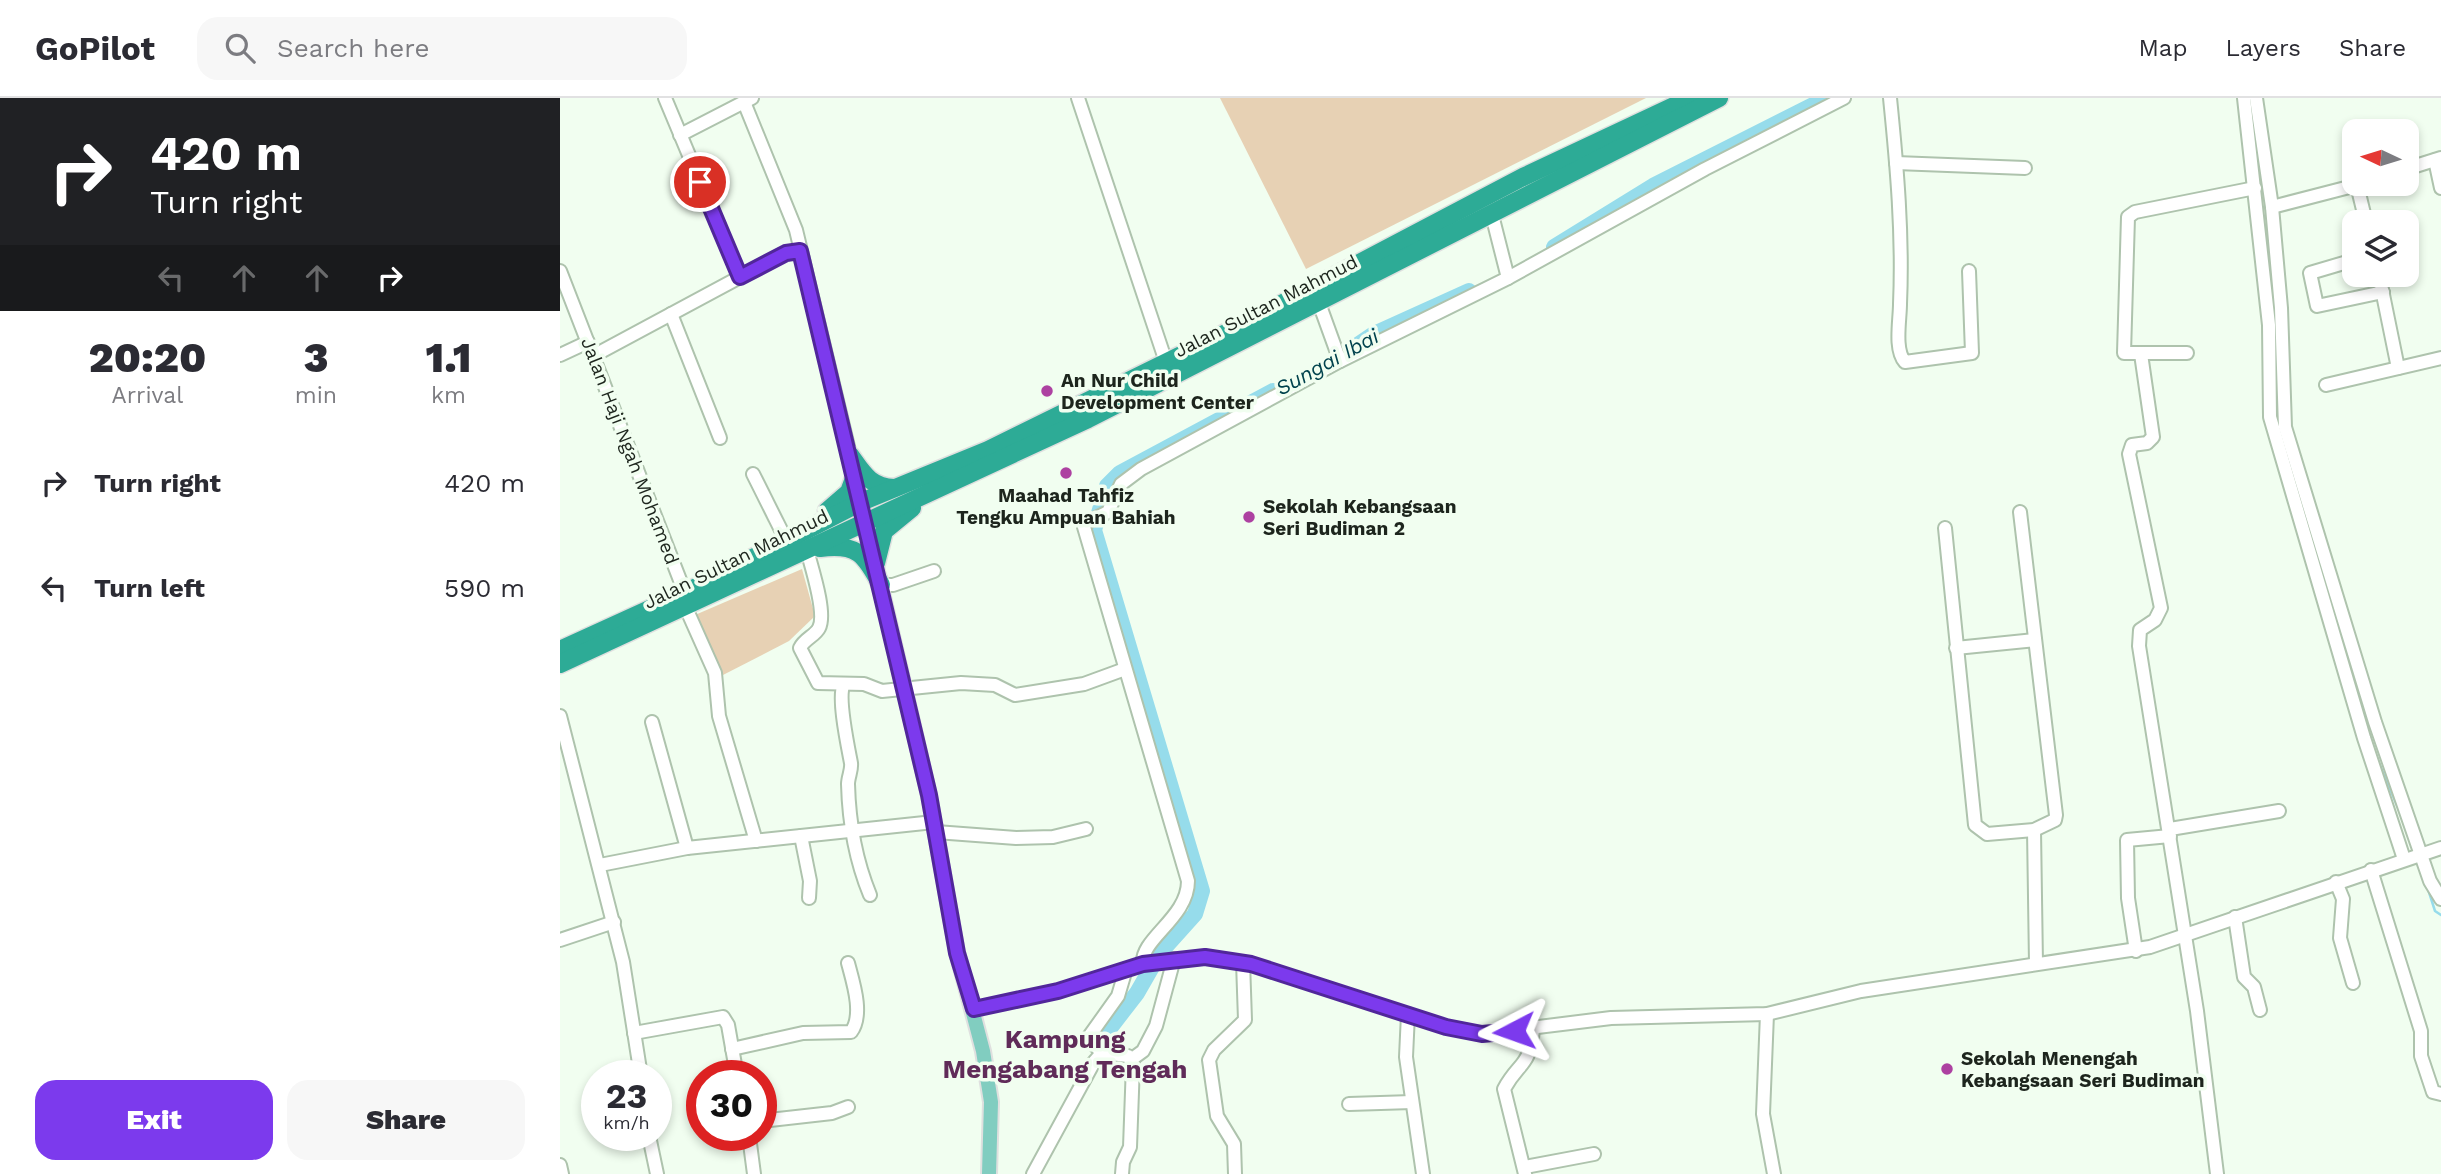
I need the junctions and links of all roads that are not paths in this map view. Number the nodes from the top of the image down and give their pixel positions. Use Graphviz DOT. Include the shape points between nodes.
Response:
graph roads {
  1 [pos="665,98"];
  2 [pos="1078,98"];
  3 [pos="1692,98"];
  4 [pos="1719,98"];
  5 [pos="1844,98"];
  6 [pos="1890,98"];
  7 [pos="2244,98"];
  8 [pos="2256,98"];
  9 [pos="748,100"];
  10 [pos="680,135"];
  11 [pos="2438,159"];
  12 [pos="1896,163"];
  13 [pos="2419,165"];
  14 [pos="2025,168"];
  15 [pos="2255,188"];
  16 [pos="2342,188"];
  17 [pos="2441,188"];
  18 [pos="2272,207"];
  19 [pos="1491,212"];
  20 [pos="800,251"];
  21 [pos="1384,259"];
  22 [pos="2342,264"];
  23 [pos="560,271"];
  24 [pos="1969,271"];
  25 [pos="1507,274"];
  26 [pos="740,277"];
  27 [pos="2382,287"];
  28 [pos="2383,292"];
  29 [pos="1319,303"];
  30 [pos="671,314"];
  31 [pos="588,342"];
  32 [pos="2187,353"];
  33 [pos="2141,354"];
  34 [pos="560,355"];
  35 [pos="593,356"];
  36 [pos="2441,358"];
  37 [pos="1340,360"];
  38 [pos="1166,362"];
  39 [pos="2398,368"];
  40 [pos="2326,385"];
  41 [pos="720,438"];
  42 [pos="850,455"];
  43 [pos="753,474"];
  44 [pos="855,476"];
  45 [pos="897,488"];
  46 [pos="928,495"];
  47 [pos="861,502"];
  48 [pos="2020,512"];
  49 [pos="866,520"];
  50 [pos="1945,528"];
  51 [pos="806,529"];
  52 [pos="786,540"];
  53 [pos="807,550"];
  54 [pos="876,563"];
  55 [pos="934,571"];
  56 [pos="881,585"];
  57 [pos="685,600"];
  58 [pos="2035,640"];
  59 [pos="1956,648"];
  60 [pos="560,650"];
  61 [pos="560,664"];
  62 [pos="1125,669"];
  63 [pos="844,684"];
  64 [pos="904,689"];
  65 [pos="560,716"];
  66 [pos="652,722"];
  67 [pos="2279,811"];
  68 [pos="935,827"];
  69 [pos="1086,828"];
  70 [pos="853,830"];
  71 [pos="2034,830"];
  72 [pos="2170,833"];
  73 [pos="801,836"];
  74 [pos="756,841"];
  75 [pos="687,848"];
  76 [pos="2441,848"];
  77 [pos="2422,853"];
  78 [pos="2404,859"];
  79 [pos="600,865"];
  80 [pos="2371,870"];
  81 [pos="2336,882"];
  82 [pos="870,895"];
  83 [pos="809,898"];
  84 [pos="2441,899"];
  85 [pos="2235,917"];
  86 [pos="614,922"];
  87 [pos="2185,935"];
  88 [pos="560,940"];
  89 [pos="2136,951"];
  90 [pos="1174,959"];
  91 [pos="1243,962"];
  92 [pos="848,963"];
  93 [pos="1143,964"];
  94 [pos="2036,964"];
  95 [pos="1126,969"];
  96 [pos="2353,982"];
  97 [pos="974,1009"];
  98 [pos="2260,1010"];
  99 [pos="1408,1014"];
  100 [pos="1767,1014"];
  101 [pos="1533,1029"];
  102 [pos="635,1033"];
  103 [pos="732,1049"];
  104 [pos="1102,1053"];
  105 [pos="1132,1059"];
  106 [pos="639,1060"];
  107 [pos="734,1060"];
  108 [pos="2441,1094"];
  109 [pos="1412,1102"];
  110 [pos="1349,1104"];
  111 [pos="848,1107"];
  112 [pos="777,1119"];
  113 [pos="652,1151"];
  114 [pos="751,1151"];
  115 [pos="1594,1154"];
  116 [pos="560,1165"];
  117 [pos="1525,1170"];
  118 [pos="562,1174"];
  119 [pos="657,1174"];
  120 [pos="754,1174"];
  121 [pos="989,1174"];
  122 [pos="1033,1174"];
  123 [pos="1122,1174"];
  124 [pos="1235,1174"];
  125 [pos="1423,1174"];
  126 [pos="1774,1174"];
  127 [pos="2217,1174"];
  1 -- 10 [label="street"];
  2 -- 38 [label="street"];
  3 -- 21 [label="highway, Jalan Sultan Mahmud" via="1523,177"];
  4 -- 19 [label="highway, Jalan Sultan Mahmud"];
  5 -- 25 [label="street"];
  6 -- 12 [label="street"];
  7 -- 15 [label="street"];
  8 -- 18 [label="street"];
  9 -- 10 [label="street"];
  9 -- 20 [label="street"];
  10 -- 26 [label="street"];
  11 -- 13 [label="street"];
  11 -- 17 [label="street"];
  12 -- 14 [label="street"];
  12 -- 24 [label="street" via="1902,359 1910,362 1972,353"];
  15 -- 33 [label="street" via="2128,216 2123,348 2128,354"];
  15 -- 78 [label="street" via="2269,325 2270,417"];
  16 -- 18 [label="street"];
  18 -- 77 [label="street" via="2285,428 2375,722"];
  19 -- 21 [label="highway, Jalan Sultan Mahmud"];
  19 -- 25 [label="street"];
  20 -- 26 [label="street" via="786,253"];
  20 -- 42 [label="street"];
  21 -- 29 [label="highway, Jalan Sultan Mahmud"];
  21 -- 38 [label="highway, Jalan Sultan Mahmud"];
  22 -- 28 [label="street" via="2310,273 2317,306"];
  23 -- 31 [label="street, Jalan Haji Ngah Mohamed"];
  25 -- 37 [label="street"];
  26 -- 30 [label="street"];
  27 -- 28 [label="street"];
  28 -- 39 [label="street"];
  29 -- 37 [label="street"];
  29 -- 46 [label="highway, Jalan Sultan Mahmud"];
  30 -- 35 [label="street"];
  30 -- 41 [label="street"];
  31 -- 34 [label="street"];
  31 -- 35 [label="street, Jalan Haji Ngah Mohamed"];
  32 -- 33 [label="street"];
  33 -- 72 [label="street" via="2153,437 2132,445 2129,454 2161,608 2155,620 2140,630 2139,646"];
  35 -- 57 [label="street, Jalan Haji Ngah Mohamed"];
  36 -- 39 [label="street"];
  37 -- 62 [label="street" via="1141,469 1121,484 1108,512 1084,527"];
  38 -- 45 [label="highway, Jalan Sultan Mahmud" via="988,450"];
  39 -- 40 [label="street"];
  42 -- 44 [label="street"];
  42 -- 45 [label="highway" via="874,485"];
  43 -- 52 [label="street"];
  44 -- 47 [label="street"];
  44 -- 51 [label="highway" via="849,492"];
  45 -- 47 [label="highway, Jalan Sultan Mahmud"];
  46 -- 49 [label="highway, Jalan Sultan Mahmud"];
  46 -- 54 [label="highway" via="884,531"];
  47 -- 49 [label="main road"];
  47 -- 51 [label="highway, Jalan Sultan Mahmud"];
  48 -- 58 [label="street"];
  49 -- 53 [label="highway, Jalan Sultan Mahmud"];
  49 -- 54 [label="main road"];
  50 -- 59 [label="street"];
  51 -- 52 [label="highway, Jalan Sultan Mahmud"];
  52 -- 57 [label="highway, Jalan Sultan Mahmud"];
  53 -- 56 [label="highway" via="846,547 859,552"];
  53 -- 57 [label="highway, Jalan Sultan Mahmud"];
  53 -- 63 [label="street" via="820,594 820,623 800,648 818,683"];
  54 -- 56 [label="main road"];
  55 -- 56 [label="street"];
  56 -- 64 [label="main road"];
  57 -- 60 [label="highway, Jalan Sultan Mahmud"];
  57 -- 61 [label="highway, Jalan Sultan Mahmud"];
  57 -- 74 [label="street, Jalan Haji Ngah Mohamed" via="715,673 719,716"];
  58 -- 59 [label="street"];
  58 -- 71 [label="street" via="2056,815"];
  59 -- 71 [label="street" via="1975,825 1987,834"];
  62 -- 64 [label="street" via="1084,684 1015,695 995,685 961,683"];
  62 -- 93 [label="street" via="1188,881 1184,904 1144,951"];
  63 -- 64 [label="street" via="864,684 882,691"];
  63 -- 70 [label="street" via="840,698 847,724"];
  64 -- 68 [label="main road"];
  65 -- 79 [label="street"];
  66 -- 75 [label="street"];
  67 -- 72 [label="street"];
  68 -- 69 [label="street" via="1016,838 1053,837"];
  68 -- 70 [label="street"];
  68 -- 97 [label="main road" via="957,953"];
  70 -- 73 [label="street"];
  70 -- 82 [label="street" via="857,860"];
  71 -- 94 [label="street"];
  72 -- 87 [label="street"];
  72 -- 89 [label="street" via="2127,840"];
  73 -- 74 [label="street"];
  73 -- 83 [label="street"];
  74 -- 75 [label="street"];
  75 -- 79 [label="street"];
  76 -- 77 [label="street"];
  77 -- 78 [label="street"];
  77 -- 84 [label="street"];
  78 -- 80 [label="street"];
  79 -- 86 [label="street"];
  80 -- 81 [label="street"];
  80 -- 108 [label="street" via="2421,1031 2421,1056 2432,1091"];
  81 -- 85 [label="street"];
  81 -- 96 [label="street" via="2343,899 2340,938"];
  85 -- 87 [label="street"];
  85 -- 98 [label="street" via="2244,977 2254,987"];
  86 -- 88 [label="street"];
  86 -- 102 [label="street"];
  87 -- 89 [label="street"];
  87 -- 127 [label="street"];
  89 -- 94 [label="street"];
  90 -- 91 [label="street"];
  90 -- 93 [label="street"];
  90 -- 105 [label="street" via="1148,1045"];
  91 -- 99 [label="street"];
  91 -- 124 [label="street" via="1245,1020 1209,1060 1217,1116 1234,1144"];
  92 -- 103 [label="street" via="857,1020 851,1032 803,1033"];
  93 -- 95 [label="street"];
  94 -- 100 [label="street" via="1861,991"];
  95 -- 97 [label="street" via="1058,991"];
  95 -- 104 [label="street" via="1118,996 1088,1038"];
  97 -- 121 [label="main road" via="990,1090"];
  99 -- 101 [label="street" via="1482,1034"];
  99 -- 109 [label="street" via="1405,1050"];
  100 -- 101 [label="street" via="1611,1018"];
  100 -- 126 [label="street" via="1763,1114"];
  101 -- 117 [label="street" via="1524,1066 1504,1089"];
  102 -- 103 [label="street" via="723,1017"];
  102 -- 106 [label="street"];
  103 -- 107 [label="street"];
  104 -- 105 [label="street"];
  104 -- 122 [label="street"];
  105 -- 123 [label="street" via="1130,1147"];
  109 -- 110 [label="street"];
  109 -- 125 [label="street"];
  111 -- 112 [label="street"];
  113 -- 119 [label="street"];
  114 -- 120 [label="street"];
  115 -- 117 [label="street"];
  116 -- 118 [label="street"];
}
